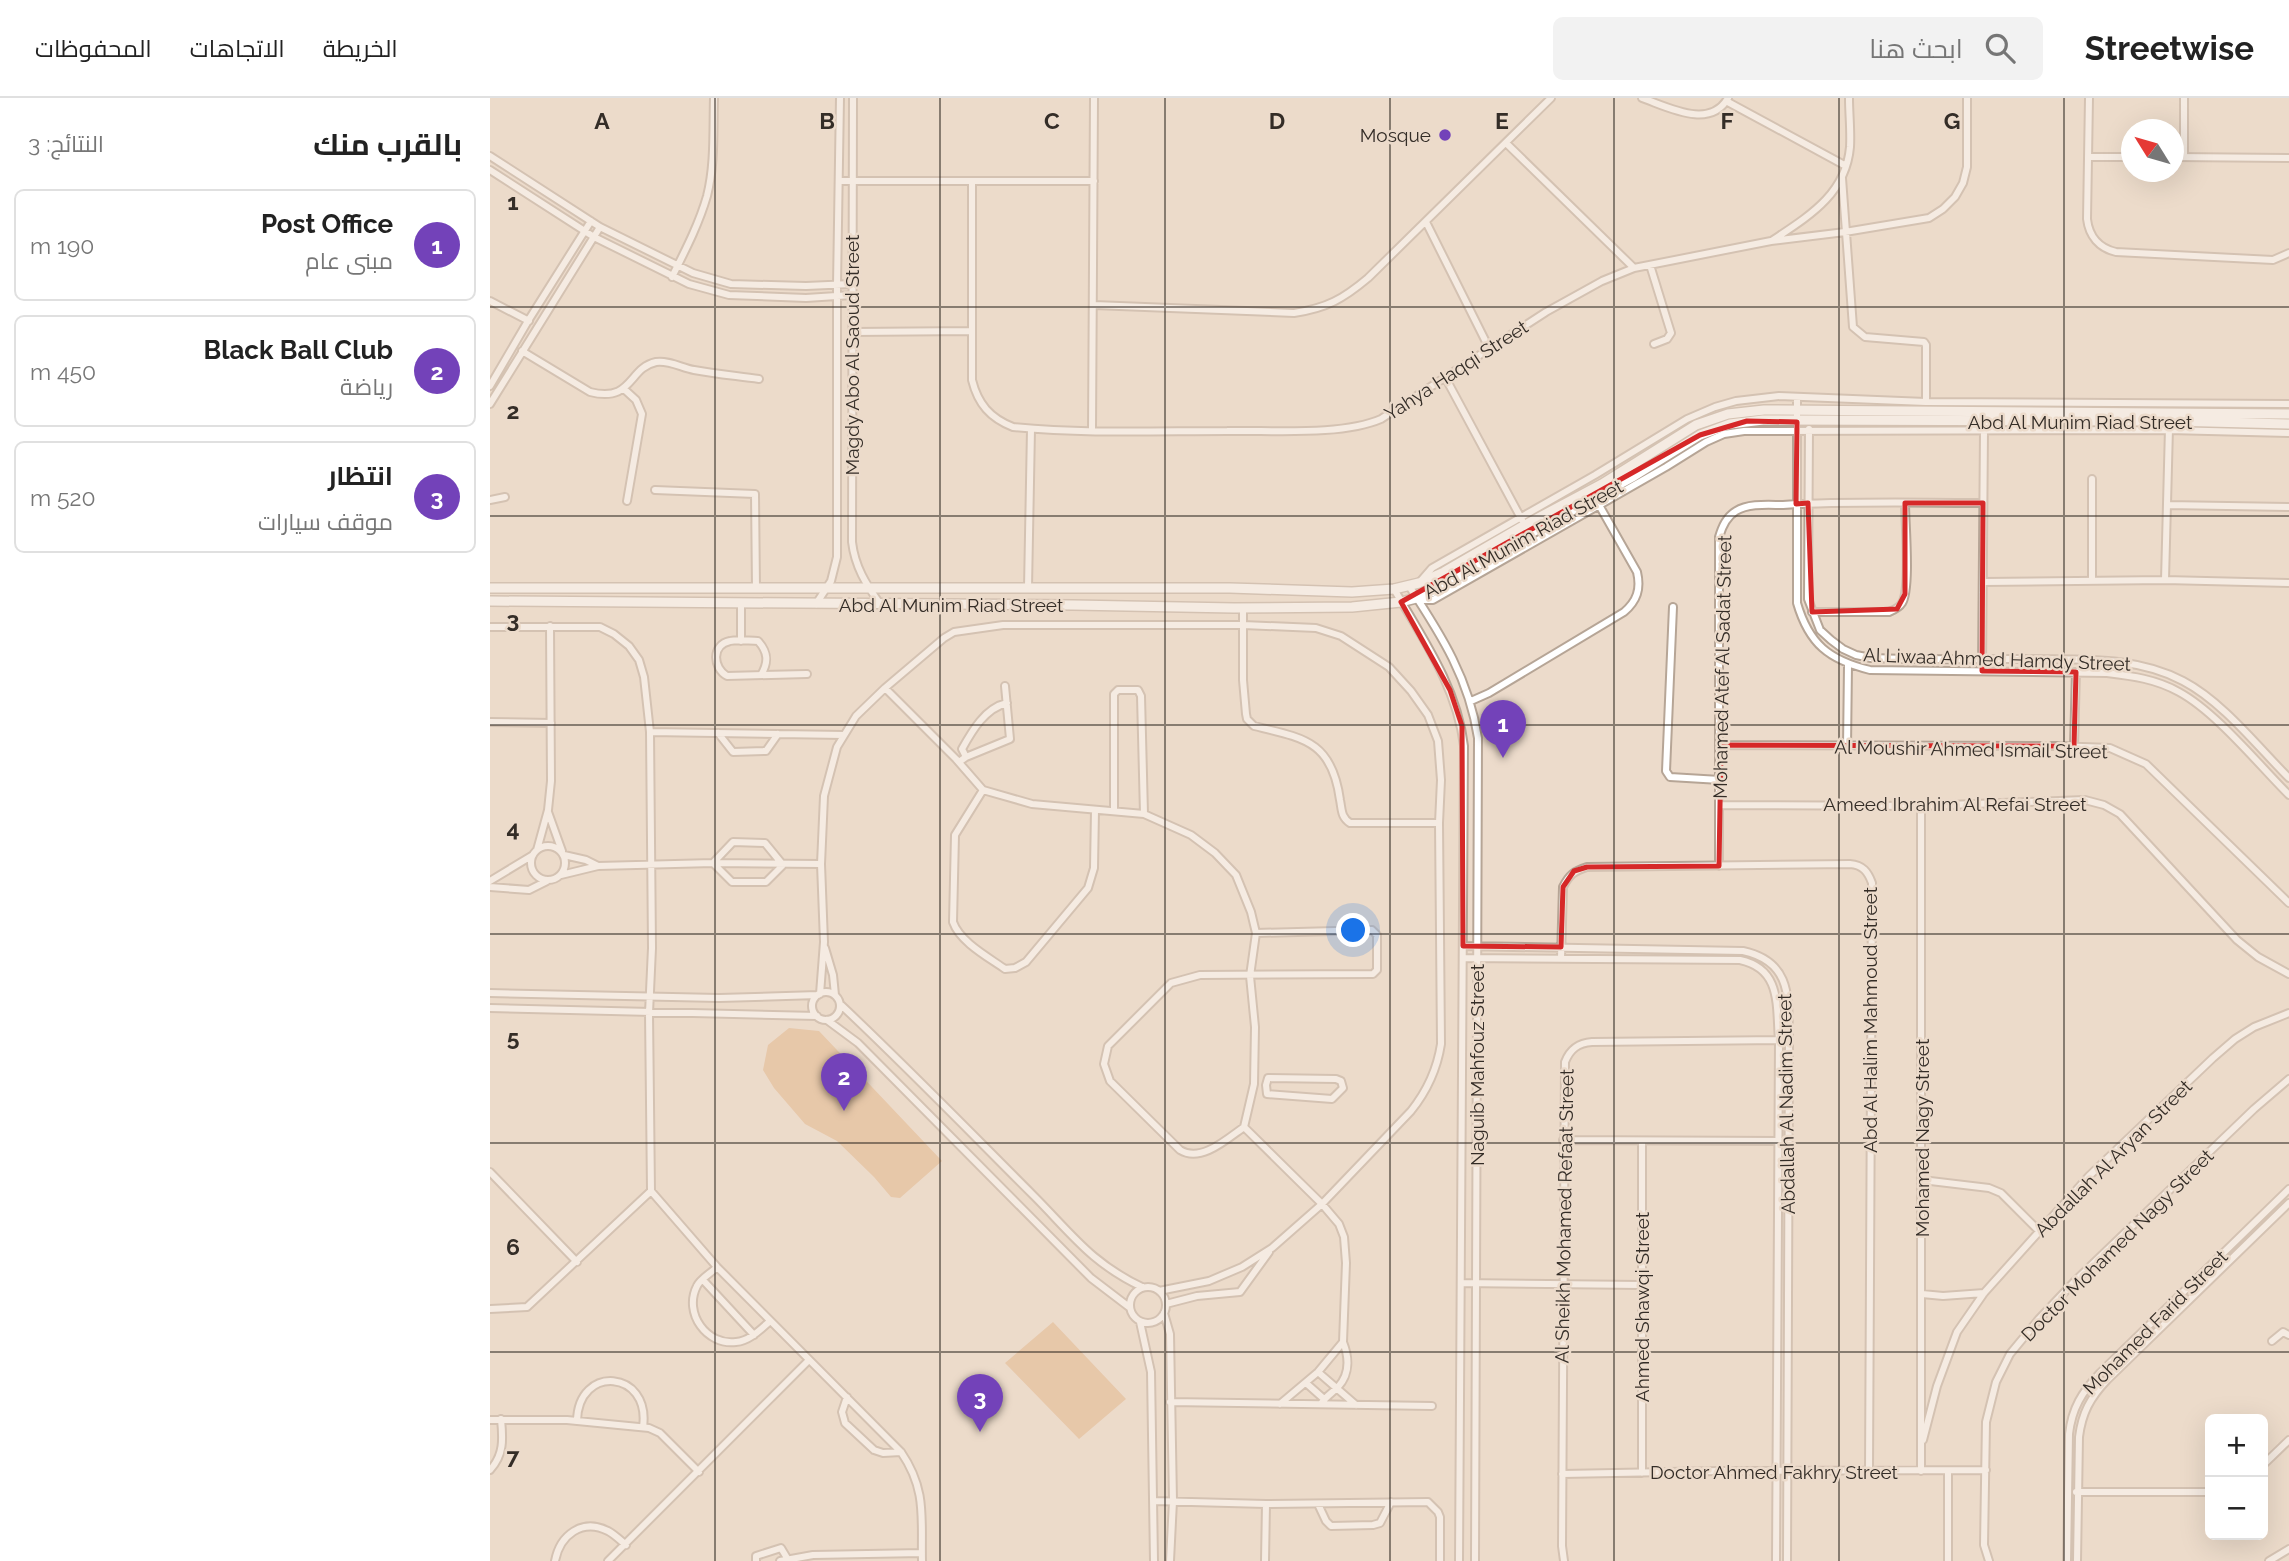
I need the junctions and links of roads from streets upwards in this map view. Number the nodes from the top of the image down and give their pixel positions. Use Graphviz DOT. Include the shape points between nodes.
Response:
graph roads {
  1 [pos="714,98"];
  2 [pos="840,98"];
  3 [pos="853,98"];
  4 [pos="1094,98"];
  5 [pos="1551,98"];
  6 [pos="1642,98"];
  7 [pos="1849,98"];
  8 [pos="1967,98"];
  9 [pos="2090,98"];
  10 [pos="2184,98"];
  11 [pos="1727,100"];
  12 [pos="2184,119"];
  13 [pos="1506,143"];
  14 [pos="490,156"];
  15 [pos="2089,157"];
  16 [pos="2121,157"];
  17 [pos="2184,157"];
  18 [pos="2289,158"];
  19 [pos="1846,166"];
  20 [pos="490,170"];
  21 [pos="1842,178"];
  22 [pos="840,181"];
  23 [pos="853,181"];
  24 [pos="972,181"];
  25 [pos="1094,181"];
  26 [pos="591,221"];
  27 [pos="1426,222"];
  28 [pos="600,227"];
  29 [pos="585,231"];
  30 [pos="1846,232"];
  31 [pos="594,237"];
  32 [pos="1772,241"];
  33 [pos="2289,253"];
  34 [pos="1650,265"];
  35 [pos="677,267"];
  36 [pos="1634,268"];
  37 [pos="672,277"];
  38 [pos="851,284"];
  39 [pos="837,285"];
  40 [pos="852,295"];
  41 [pos="838,296"];
  42 [pos="490,302"];
  43 [pos="1094,305"];
  44 [pos="528,321"];
  45 [pos="537,326"];
  46 [pos="971,331"];
  47 [pos="853,332"];
  48 [pos="1654,344"];
  49 [pos="1489,348"];
  50 [pos="522,351"];
  51 [pos="1445,377"];
  52 [pos="759,379"];
  53 [pos="490,386"];
  54 [pos="624,389"];
  55 [pos="1797,398"];
  56 [pos="1809,399"];
  57 [pos="1873,400"];
  58 [pos="1736,401"];
  59 [pos="1926,402"];
  60 [pos="490,404"];
  61 [pos="2289,404"];
  62 [pos="1797,411"];
  63 [pos="1738,412"];
  64 [pos="1873,412"];
  65 [pos="2289,414"];
  66 [pos="2169,417"];
  67 [pos="1809,421"];
  68 [pos="2289,424"];
  69 [pos="1797,426"];
  70 [pos="1031,429"];
  71 [pos="1984,430"];
  72 [pos="1092,431"];
  73 [pos="2289,433"];
  74 [pos="2092,479"];
  75 [pos="656,490"];
  76 [pos="505,496"];
  77 [pos="490,500"];
  78 [pos="627,501"];
  79 [pos="1808,503"];
  80 [pos="1905,503"];
  81 [pos="1983,503"];
  82 [pos="1796,504"];
  83 [pos="1599,505"];
  84 [pos="2167,505"];
  85 [pos="2289,507"];
  86 [pos="1523,521"];
  87 [pos="837,529"];
  88 [pos="852,529"];
  89 [pos="2165,580"];
  90 [pos="2092,581"];
  91 [pos="1983,582"];
  92 [pos="2289,583"];
  93 [pos="1414,584"];
  94 [pos="490,588"];
  95 [pos="756,588"];
  96 [pos="826,588"];
  97 [pos="869,588"];
  98 [pos="1028,588"];
  99 [pos="1074,588"];
  100 [pos="1111,588"];
  101 [pos="1394,589"];
  102 [pos="1418,598"];
  103 [pos="490,601"];
  104 [pos="1401,602"];
  105 [pos="741,604"];
  106 [pos="816,604"];
  107 [pos="880,604"];
  108 [pos="1073,605"];
  109 [pos="1108,607"];
  110 [pos="1673,607"];
  111 [pos="1243,608"];
  112 [pos="1812,612"];
  113 [pos="1243,625"];
  114 [pos="550,626"];
  115 [pos="490,627"];
  116 [pos="741,640"];
  117 [pos="1982,659"];
  118 [pos="1848,665"];
  119 [pos="1982,671"];
  120 [pos="2076,672"];
  121 [pos="807,674"];
  122 [pos="761,675"];
  123 [pos="1005,686"];
  124 [pos="885,688"];
  125 [pos="1471,701"];
  126 [pos="1007,704"];
  127 [pos="490,722"];
  128 [pos="551,723"];
  129 [pos="2242,731"];
  130 [pos="650,732"];
  131 [pos="718,733"];
  132 [pos="778,734"];
  133 [pos="844,735"];
  134 [pos="2233,738"];
  135 [pos="1721,745"];
  136 [pos="2074,746"];
  137 [pos="1847,747"];
  138 [pos="966,757"];
  139 [pos="959,762"];
  140 [pos="2289,778"];
  141 [pos="1720,780"];
  142 [pos="983,790"];
  143 [pos="2289,795"];
  144 [pos="1720,805"];
  145 [pos="1921,806"];
  146 [pos="548,810"];
  147 [pos="1095,810"];
  148 [pos="1114,811"];
  149 [pos="1144,814"];
  150 [pos="1439,824"];
  151 [pos="535,852"];
  152 [pos="563,853"];
  153 [pos="713,863"];
  154 [pos="821,864"];
  155 [pos="650,865"];
  156 [pos="783,865"];
  157 [pos="598,866"];
  158 [pos="1719,866"];
  159 [pos="561,875"];
  160 [pos="547,880"];
  161 [pos="490,881"];
  162 [pos="490,887"];
  163 [pos="2289,903"];
  164 [pos="1256,933"];
  165 [pos="824,942"];
  166 [pos="1463,946"];
  167 [pos="1478,946"];
  168 [pos="1561,947"];
  169 [pos="1478,957"];
  170 [pos="1464,958"];
  171 [pos="1561,958"];
  172 [pos="2289,974"];
  173 [pos="1250,976"];
  174 [pos="490,993"];
  175 [pos="819,994"];
  176 [pos="835,995"];
  177 [pos="649,996"];
  178 [pos="840,1004"];
  179 [pos="490,1008"];
  180 [pos="649,1013"];
  181 [pos="2289,1013"];
  182 [pos="817,1016"];
  183 [pos="827,1020"];
  184 [pos="1789,1040"];
  185 [pos="1779,1041"];
  186 [pos="2289,1079"];
  187 [pos="1254,1084"];
  188 [pos="1266,1085"];
  189 [pos="1244,1127"];
  190 [pos="1563,1140"];
  191 [pos="1642,1141"];
  192 [pos="1778,1142"];
  193 [pos="1788,1142"];
  194 [pos="490,1171"];
  195 [pos="1922,1180"];
  196 [pos="2289,1189"];
  197 [pos="651,1191"];
  198 [pos="2289,1203"];
  199 [pos="1322,1204"];
  200 [pos="2039,1231"];
  201 [pos="1272,1248"];
  202 [pos="577,1262"];
  203 [pos="717,1267"];
  204 [pos="703,1280"];
  205 [pos="1461,1283"];
  206 [pos="1476,1283"];
  207 [pos="1562,1284"];
  208 [pos="1642,1285"];
  209 [pos="1193,1286"];
  210 [pos="1142,1287"];
  211 [pos="1159,1291"];
  212 [pos="1984,1293"];
  213 [pos="1922,1294"];
  214 [pos="1197,1296"];
  215 [pos="1166,1304"];
  216 [pos="1129,1307"];
  217 [pos="490,1310"];
  218 [pos="1164,1313"];
  219 [pos="769,1322"];
  220 [pos="1140,1322"];
  221 [pos="754,1335"];
  222 [pos="2289,1335"];
  223 [pos="2272,1341"];
  224 [pos="1343,1342"];
  225 [pos="810,1360"];
  226 [pos="1318,1372"];
  227 [pos="1306,1383"];
  228 [pos="1338,1387"];
  229 [pos="847,1397"];
  230 [pos="1170,1402"];
  231 [pos="1322,1402"];
  232 [pos="1280,1404"];
  233 [pos="1356,1405"];
  234 [pos="1432,1406"];
  235 [pos="501,1419"];
  236 [pos="490,1420"];
  237 [pos="577,1421"];
  238 [pos="643,1427"];
  239 [pos="2289,1440"];
  240 [pos="1921,1449"];
  241 [pos="901,1452"];
  242 [pos="2268,1460"];
  243 [pos="490,1470"];
  244 [pos="1986,1470"];
  245 [pos="1776,1471"];
  246 [pos="1869,1471"];
  247 [pos="1921,1471"];
  248 [pos="1948,1471"];
  249 [pos="699,1472"];
  250 [pos="1642,1472"];
  251 [pos="1787,1472"];
  252 [pos="1562,1474"];
  253 [pos="2067,1492"];
  254 [pos="2077,1492"];
  255 [pos="2205,1492"];
  256 [pos="1154,1501"];
  257 [pos="1173,1502"];
  258 [pos="1391,1502"];
  259 [pos="1266,1504"];
  260 [pos="1318,1504"];
  261 [pos="626,1545"];
  262 [pos="2289,1549"];
  263 [pos="922,1557"];
  264 [pos="783,1560"];
  265 [pos="555,1561"];
  266 [pos="608,1561"];
  267 [pos="756,1561"];
  268 [pos="1154,1561"];
  269 [pos="1170,1561"];
  270 [pos="1265,1561"];
  271 [pos="1440,1561"];
  272 [pos="1459,1561"];
  273 [pos="1475,1561"];
  274 [pos="1564,1561"];
  275 [pos="1776,1561"];
  276 [pos="1787,1561"];
  277 [pos="1948,1561"];
  278 [pos="1989,1561"];
  279 [pos="2067,1561"];
  280 [pos="2077,1561"];
  281 [pos="2269,1561"];
  1 -- 35 [label="street" via="707,195"];
  2 -- 22 [label="street, Magdy Abo Al Saoud Street"];
  3 -- 23 [label="street, Magdy Abo Al Saoud Street"];
  4 -- 25 [label="street"];
  5 -- 13 [label="street"];
  6 -- 11 [label="street" via="1699,116 1715,112"];
  7 -- 19 [label="street"];
  8 -- 30 [label="street, Yahya Haqqi Street" via="1967,167 1955,197 1929,218"];
  9 -- 15 [label="street"];
  10 -- 12 [label="street"];
  11 -- 19 [label="street"];
  13 -- 27 [label="street"];
  13 -- 36 [label="street"];
  14 -- 26 [label="street"];
  15 -- 16 [label="street"];
  15 -- 33 [label="street" via="2088,225 2105,248 2273,260"];
  17 -- 18 [label="street"];
  19 -- 21 [label="street"];
  20 -- 29 [label="street"];
  21 -- 30 [label="street"];
  21 -- 32 [label="street" via="1815,212"];
  22 -- 23 [label="street"];
  22 -- 39 [label="street, Magdy Abo Al Saoud Street"];
  23 -- 24 [label="street"];
  23 -- 38 [label="street, Magdy Abo Al Saoud Street"];
  24 -- 25 [label="street"];
  24 -- 46 [label="street, Yahya Haqqi Street"];
  25 -- 43 [label="street"];
  26 -- 28 [label="street"];
  26 -- 29 [label="street"];
  27 -- 43 [label="street" via="1353,291 1315,310"];
  27 -- 49 [label="street"];
  28 -- 31 [label="street"];
  28 -- 35 [label="street"];
  29 -- 31 [label="street"];
  29 -- 44 [label="street"];
  30 -- 32 [label="street, Yahya Haqqi Street"];
  30 -- 59 [label="street" via="1853,327 1865,337 1924,342"];
  31 -- 37 [label="street"];
  31 -- 45 [label="street"];
  32 -- 34 [label="street, Yahya Haqqi Street"];
  34 -- 36 [label="street, Yahya Haqqi Street"];
  34 -- 48 [label="street" via="1671,331 1669,337"];
  35 -- 37 [label="street"];
  35 -- 39 [label="street" via="731,284"];
  36 -- 49 [label="street, Yahya Haqqi Street" via="1574,296"];
  37 -- 41 [label="street" via="729,295"];
  38 -- 39 [label="street"];
  38 -- 40 [label="street, Magdy Abo Al Saoud Street"];
  39 -- 41 [label="street, Magdy Abo Al Saoud Street"];
  40 -- 41 [label="street"];
  40 -- 47 [label="street, Magdy Abo Al Saoud Street"];
  41 -- 87 [label="street, Magdy Abo Al Saoud Street"];
  42 -- 44 [label="street"];
  43 -- 72 [label="street"];
  44 -- 45 [label="street"];
  44 -- 53 [label="street"];
  45 -- 50 [label="street"];
  46 -- 47 [label="street"];
  46 -- 70 [label="street, Yahya Haqqi Street" via="972,380 981,405 1000,422"];
  47 -- 88 [label="street, Magdy Abo Al Saoud Street"];
  49 -- 51 [label="street, Yahya Haqqi Street"];
  50 -- 54 [label="street" via="590,392 611,394"];
  50 -- 60 [label="street"];
  51 -- 72 [label="street, Yahya Haqqi Street" via="1381,419 1354,428"];
  51 -- 86 [label="street"];
  52 -- 54 [label="street" via="656,362"];
  54 -- 78 [label="street" via="642,414"];
  55 -- 56 [label="street"];
  55 -- 58 [label="street"];
  55 -- 62 [label="street, Al Liwaa Ahmed Hamdy Street"];
  56 -- 57 [label="street"];
  56 -- 67 [label="street, Al Liwaa Ahmed Hamdy Street"];
  57 -- 59 [label="street"];
  57 -- 64 [label="street"];
  58 -- 63 [label="street"];
  58 -- 86 [label="street" via="1696,414"];
  59 -- 66 [label="street"];
  61 -- 66 [label="street"];
  62 -- 63 [label="street, Abd Al Munim Riad Street"];
  62 -- 67 [label="street, Abd Al Munim Riad Street"];
  62 -- 69 [label="street, Al Liwaa Ahmed Hamdy Street"];
  63 -- 86 [label="street, Abd Al Munim Riad Street" via="1696,425 1602,484"];
  64 -- 66 [label="street, Abd Al Munim Riad Street"];
  64 -- 67 [label="street, Abd Al Munim Riad Street"];
  65 -- 66 [label="street, Abd Al Munim Riad Street"];
  66 -- 67 [label="street, Abd Al Munim Riad Street"];
  66 -- 68 [label="street, Abd Al Munim Riad Street"];
  66 -- 71 [label="street"];
  66 -- 73 [label="street"];
  66 -- 84 [label="street"];
  67 -- 69 [label="street, Abd Al Munim Riad Street"];
  67 -- 71 [label="street"];
  67 -- 79 [label="street, Al Liwaa Ahmed Hamdy Street"];
  69 -- 82 [label="street, Al Liwaa Ahmed Hamdy Street"];
  69 -- 83 [label="street" via="1724,434"];
  69 -- 102 [label="street, Abd Al Munim Riad Street" via="1747,421 1699,435"];
  70 -- 72 [label="street, Yahya Haqqi Street"];
  70 -- 98 [label="street"];
  71 -- 81 [label="street"];
  74 -- 90 [label="street"];
  75 -- 95 [label="street" via="755,494"];
  76 -- 77 [label="street"];
  79 -- 80 [label="street, Mohamed Atef Al Sadat Street"];
  79 -- 82 [label="street, Mohamed Atef Al Sadat Street"];
  79 -- 112 [label="street, Al Liwaa Ahmed Hamdy Street" via="1808,599"];
  80 -- 81 [label="street, Mohamed Atef Al Sadat Street"];
  80 -- 112 [label="street" via="1903,602 1889,612"];
  81 -- 91 [label="street"];
  82 -- 118 [label="street, Al Liwaa Ahmed Hamdy Street" via="1797,603 1802,621 1824,650"];
  82 -- 135 [label="street, Mohamed Atef Al Sadat Street" via="1747,506 1728,517 1722,527"];
  83 -- 102 [label="street" via="1438,597"];
  83 -- 125 [label="street" via="1637,572 1636,598 1623,612"];
  84 -- 85 [label="street"];
  84 -- 89 [label="street"];
  86 -- 93 [label="street, Abd Al Munim Riad Street" via="1444,572"];
  87 -- 88 [label="street"];
  87 -- 96 [label="street, Magdy Abo Al Saoud Street" via="836,565"];
  88 -- 97 [label="street, Magdy Abo Al Saoud Street" via="853,554"];
  89 -- 90 [label="street"];
  89 -- 92 [label="street"];
  90 -- 91 [label="street"];
  91 -- 117 [label="street"];
  93 -- 101 [label="street, Abd Al Munim Riad Street"];
  93 -- 102 [label="street, Naguib Mahfouz Street"];
  94 -- 95 [label="street, Abd Al Munim Riad Street"];
  95 -- 96 [label="street, Abd Al Munim Riad Street"];
  96 -- 97 [label="street, Abd Al Munim Riad Street"];
  96 -- 106 [label="street, Magdy Abo Al Saoud Street"];
  97 -- 98 [label="street, Abd Al Munim Riad Street"];
  97 -- 107 [label="street, Magdy Abo Al Saoud Street"];
  98 -- 99 [label="street, Abd Al Munim Riad Street"];
  99 -- 100 [label="street, Abd Al Munim Riad Street"];
  99 -- 108 [label="street" via="1078,595"];
  100 -- 101 [label="street, Abd Al Munim Riad Street"];
  100 -- 109 [label="street" via="1104,595"];
  101 -- 104 [label="street, Naguib Mahfouz Street"];
  102 -- 104 [label="street, Abd Al Munim Riad Street"];
  102 -- 125 [label="street, Naguib Mahfouz Street"];
  103 -- 105 [label="street, Abd Al Munim Riad Street"];
  104 -- 111 [label="street, Abd Al Munim Riad Street"];
  104 -- 166 [label="street, Naguib Mahfouz Street" via="1450,690 1462,726"];
  105 -- 106 [label="street, Abd Al Munim Riad Street"];
  105 -- 116 [label="street"];
  106 -- 107 [label="street, Abd Al Munim Riad Street"];
  107 -- 108 [label="street, Abd Al Munim Riad Street"];
  108 -- 109 [label="street, Abd Al Munim Riad Street"];
  109 -- 111 [label="street, Abd Al Munim Riad Street"];
  110 -- 141 [label="street" via="1666,771 1671,777"];
  111 -- 113 [label="street"];
  112 -- 117 [label="street, Al Liwaa Ahmed Hamdy Street" via="1825,635 1856,655"];
  113 -- 124 [label="street" via="1003,625 963,630 944,638"];
  113 -- 150 [label="street" via="1330,631 1389,667 1428,715 1438,741"];
  113 -- 150 [label="street" via="1247,719 1254,726 1301,738 1326,757 1338,780 1346,821"];
  114 -- 115 [label="street"];
  114 -- 128 [label="street"];
  114 -- 130 [label="street" via="600,627 629,646 644,677"];
  116 -- 122 [label="street" via="758,641 763,646 767,661"];
  116 -- 122 [label="street" via="720,646 715,657 718,668 727,676"];
  117 -- 119 [label="street"];
  117 -- 129 [label="street, Al Liwaa Ahmed Hamdy Street" via="2139,664 2184,681"];
  118 -- 119 [label="street, Al Liwaa Ahmed Hamdy Street" via="1870,670"];
  118 -- 137 [label="street"];
  119 -- 120 [label="street, Al Liwaa Ahmed Hamdy Street"];
  120 -- 134 [label="street, Al Liwaa Ahmed Hamdy Street" via="2158,682 2202,708"];
  120 -- 136 [label="street"];
  121 -- 122 [label="street"];
  123 -- 126 [label="street"];
  124 -- 133 [label="street"];
  124 -- 139 [label="street"];
  125 -- 167 [label="street, Naguib Mahfouz Street" via="1479,764"];
  126 -- 138 [label="street" via="990,712 970,734 962,749"];
  126 -- 138 [label="street" via="1010,739"];
  127 -- 128 [label="street"];
  128 -- 146 [label="street"];
  129 -- 134 [label="street"];
  129 -- 140 [label="street, Al Liwaa Ahmed Hamdy Street"];
  130 -- 131 [label="street"];
  130 -- 155 [label="street"];
  131 -- 132 [label="street"];
  131 -- 132 [label="street" via="733,752 766,751"];
  132 -- 133 [label="street"];
  133 -- 154 [label="street" via="824,796"];
  134 -- 143 [label="street, Al Liwaa Ahmed Hamdy Street"];
  135 -- 137 [label="street, Al Moushir Ahmed Ismail Street"];
  135 -- 141 [label="street, Mohamed Atef Al Sadat Street"];
  136 -- 137 [label="street, Al Moushir Ahmed Ismail Street"];
  136 -- 163 [label="street, Al Moushir Ahmed Ismail Street" via="2110,748 2146,764"];
  138 -- 139 [label="street"];
  139 -- 142 [label="street"];
  141 -- 144 [label="street, Mohamed Atef Al Sadat Street"];
  142 -- 147 [label="street" via="1032,804"];
  142 -- 147 [label="street" via="955,835 953,922 967,941 1005,969 1026,962 1088,888 1094,868"];
  144 -- 145 [label="street, Ameed Ibrahim Al Refai Street"];
  144 -- 158 [label="street, Mohamed Atef Al Sadat Street"];
  145 -- 172 [label="street, Ameed Ibrahim Al Refai Street" via="2085,800 2104,805 2120,814 2237,940"];
  145 -- 195 [label="street, Mohamed Nagy Street"];
  146 -- 151 [label="street"];
  146 -- 152 [label="street"];
  147 -- 148 [label="street"];
  148 -- 149 [label="street"];
  148 -- 149 [label="street" via="1114,694 1138,690"];
  149 -- 164 [label="street" via="1191,835 1236,875"];
  150 -- 199 [label="street" via="1438,1061 1411,1111"];
  151 -- 152 [label="street" via="547,845"];
  151 -- 160 [label="street" via="533,872"];
  151 -- 161 [label="street"];
  152 -- 157 [label="street"];
  152 -- 159 [label="street" via="566,865"];
  153 -- 155 [label="street"];
  153 -- 156 [label="street"];
  153 -- 156 [label="street" via="732,882 766,882"];
  153 -- 156 [label="street" via="733,842 763,842"];
  154 -- 156 [label="street"];
  154 -- 165 [label="street"];
  155 -- 157 [label="street"];
  155 -- 177 [label="street"];
  157 -- 159 [label="street"];
  158 -- 168 [label="street, Abd Al Halim Mahmoud Street" via="1587,867 1574,871 1563,887"];
  158 -- 246 [label="street, Abd Al Halim Mahmoud Street" via="1855,865 1868,873 1872,883"];
  159 -- 160 [label="street"];
  160 -- 162 [label="street" via="529,890"];
  164 -- 173 [label="street"];
  164 -- 173 [label="street" via="1372,930 1377,935 1378,967 1373,974"];
  165 -- 175 [label="street"];
  165 -- 176 [label="street"];
  166 -- 167 [label="street, Abdallah Al Nadim Street"];
  166 -- 170 [label="street, Naguib Mahfouz Street"];
  167 -- 168 [label="street, Abdallah Al Nadim Street"];
  167 -- 169 [label="street, Naguib Mahfouz Street"];
  168 -- 171 [label="street, Abd Al Halim Mahmoud Street"];
  168 -- 184 [label="street, Abdallah Al Nadim Street" via="1756,953 1779,970 1785,983"];
  169 -- 170 [label="street, Abdallah Al Nadim Street"];
  169 -- 171 [label="street, Abdallah Al Nadim Street"];
  169 -- 206 [label="street, Naguib Mahfouz Street"];
  170 -- 205 [label="street, Naguib Mahfouz Street"];
  171 -- 185 [label="street, Abdallah Al Nadim Street" via="1752,962 1762,968 1774,987"];
  173 -- 187 [label="street"];
  173 -- 189 [label="street" via="1200,975 1171,983 1108,1046 1104,1064 1110,1081 1183,1152 1206,1152"];
  174 -- 177 [label="street"];
  175 -- 176 [label="street"];
  175 -- 177 [label="street"];
  175 -- 182 [label="street" via="812,1005"];
  176 -- 178 [label="street"];
  177 -- 180 [label="street"];
  178 -- 183 [label="street" via="835,1016"];
  178 -- 210 [label="street" via="1088,1253 1119,1277"];
  179 -- 180 [label="street"];
  180 -- 182 [label="street"];
  180 -- 197 [label="street"];
  181 -- 200 [label="street, Abdallah Al Aryan Street" via="2254,1027 2220,1051 2089,1176"];
  182 -- 183 [label="street"];
  183 -- 216 [label="street" via="858,1043 1091,1278"];
  184 -- 185 [label="street, Al Sheikh Mohamed Refaat Street"];
  184 -- 193 [label="street, Abdallah Al Nadim Street"];
  185 -- 190 [label="street, Al Sheikh Mohamed Refaat Street" via="1583,1042 1564,1062"];
  185 -- 192 [label="street, Abdallah Al Nadim Street"];
  186 -- 244 [label="street, Doctor Mohamed Nagy Street" via="2113,1245 2022,1339 2001,1370 1992,1394 1986,1422"];
  187 -- 188 [label="street"];
  187 -- 189 [label="street"];
  188 -- 188 [label="street" via="1266,1094 1332,1099 1343,1088 1341,1081 1332,1079 1268,1078"];
  189 -- 199 [label="street"];
  190 -- 191 [label="street"];
  190 -- 207 [label="street, Al Sheikh Mohamed Refaat Street"];
  191 -- 192 [label="street"];
  191 -- 208 [label="street, Ahmed Shawqi Street"];
  192 -- 193 [label="street"];
  192 -- 245 [label="street, Abdallah Al Nadim Street"];
  193 -- 251 [label="street, Abdallah Al Nadim Street"];
  194 -- 202 [label="street"];
  195 -- 200 [label="street" via="2001,1193"];
  195 -- 213 [label="street, Mohamed Nagy Street"];
  196 -- 253 [label="street, Mohamed Farid Street" via="2087,1387 2071,1421"];
  197 -- 202 [label="street"];
  197 -- 203 [label="street"];
  198 -- 254 [label="street, Mohamed Farid Street" via="2088,1403 2078,1437"];
  199 -- 201 [label="street"];
  199 -- 224 [label="street" via="1344,1237"];
  200 -- 212 [label="street, Abdallah Al Aryan Street"];
  201 -- 209 [label="street" via="1235,1270"];
  201 -- 214 [label="street" via="1240,1292"];
  202 -- 217 [label="street" via="527,1307"];
  203 -- 204 [label="street"];
  203 -- 219 [label="street"];
  204 -- 221 [label="street"];
  204 -- 221 [label="street" via="693,1301 702,1330 710,1337 736,1342"];
  205 -- 206 [label="street"];
  205 -- 272 [label="street, Naguib Mahfouz Street"];
  206 -- 207 [label="street"];
  206 -- 273 [label="street, Naguib Mahfouz Street"];
  207 -- 208 [label="street"];
  207 -- 252 [label="street, Al Sheikh Mohamed Refaat Street"];
  208 -- 250 [label="street, Ahmed Shawqi Street"];
  209 -- 211 [label="street"];
  209 -- 214 [label="street"];
  210 -- 211 [label="street"];
  210 -- 216 [label="street" via="1133,1293"];
  211 -- 215 [label="street"];
  212 -- 213 [label="street"];
  212 -- 240 [label="street, Abdallah Al Aryan Street" via="1956,1332"];
  213 -- 240 [label="street, Mohamed Nagy Street"];
  214 -- 215 [label="street"];
  215 -- 218 [label="street"];
  216 -- 220 [label="street"];
  218 -- 220 [label="street" via="1154,1322"];
  218 -- 230 [label="street" via="1170,1334"];
  219 -- 221 [label="street"];
  219 -- 225 [label="street"];
  220 -- 256 [label="street" via="1151,1372"];
  222 -- 223 [label="street" via="2279,1333"];
  224 -- 226 [label="street"];
  224 -- 228 [label="street" via="1348,1367"];
  225 -- 229 [label="street"];
  225 -- 249 [label="street"];
  226 -- 227 [label="street"];
  226 -- 228 [label="street"];
  227 -- 231 [label="street"];
  227 -- 232 [label="street"];
  228 -- 231 [label="street"];
  228 -- 233 [label="street"];
  229 -- 241 [label="street"];
  229 -- 241 [label="street" via="842,1412 845,1423 874,1450"];
  230 -- 232 [label="street"];
  230 -- 257 [label="street"];
  231 -- 232 [label="street"];
  231 -- 233 [label="street"];
  233 -- 234 [label="street"];
  235 -- 236 [label="street"];
  235 -- 237 [label="street"];
  235 -- 243 [label="street" via="502,1449"];
  237 -- 238 [label="street"];
  237 -- 238 [label="street" via="583,1395 594,1385 621,1382 642,1399"];
  238 -- 249 [label="street" via="660,1433"];
  239 -- 242 [label="street"];
  240 -- 247 [label="street, Mohamed Nagy Street"];
  241 -- 263 [label="street" via="921,1497"];
  244 -- 248 [label="street, Doctor Ahmed Fakhry Street"];
  244 -- 278 [label="street, Doctor Mohamed Nagy Street" via="1984,1545"];
  245 -- 250 [label="street, Doctor Ahmed Fakhry Street"];
  245 -- 251 [label="street, Doctor Ahmed Fakhry Street"];
  245 -- 275 [label="street, Abdallah Al Nadim Street"];
  246 -- 247 [label="street, Doctor Ahmed Fakhry Street"];
  246 -- 251 [label="street, Doctor Ahmed Fakhry Street"];
  247 -- 248 [label="street, Doctor Ahmed Fakhry Street"];
  248 -- 277 [label="street"];
  249 -- 261 [label="street"];
  250 -- 252 [label="street, Doctor Ahmed Fakhry Street"];
  251 -- 276 [label="street, Abdallah Al Nadim Street"];
  252 -- 274 [label="street, Al Sheikh Mohamed Refaat Street"];
  253 -- 254 [label="street"];
  253 -- 279 [label="street, Mohamed Farid Street"];
  254 -- 255 [label="street"];
  254 -- 280 [label="street, Mohamed Farid Street"];
  256 -- 257 [label="street"];
  256 -- 268 [label="street"];
  257 -- 259 [label="street"];
  257 -- 269 [label="street"];
  258 -- 260 [label="street"];
  258 -- 260 [label="street" via="1380,1523 1373,1525 1331,1526"];
  258 -- 271 [label="street" via="1428,1502 1438,1512"];
  259 -- 260 [label="street"];
  259 -- 270 [label="street"];
  261 -- 265 [label="street" via="601,1528 574,1530 561,1541"];
  261 -- 266 [label="street"];
  262 -- 281 [label="street"];
  263 -- 264 [label="street" via="813,1555"];
  264 -- 267 [label="street" via="781,1548 756,1556"];
}
